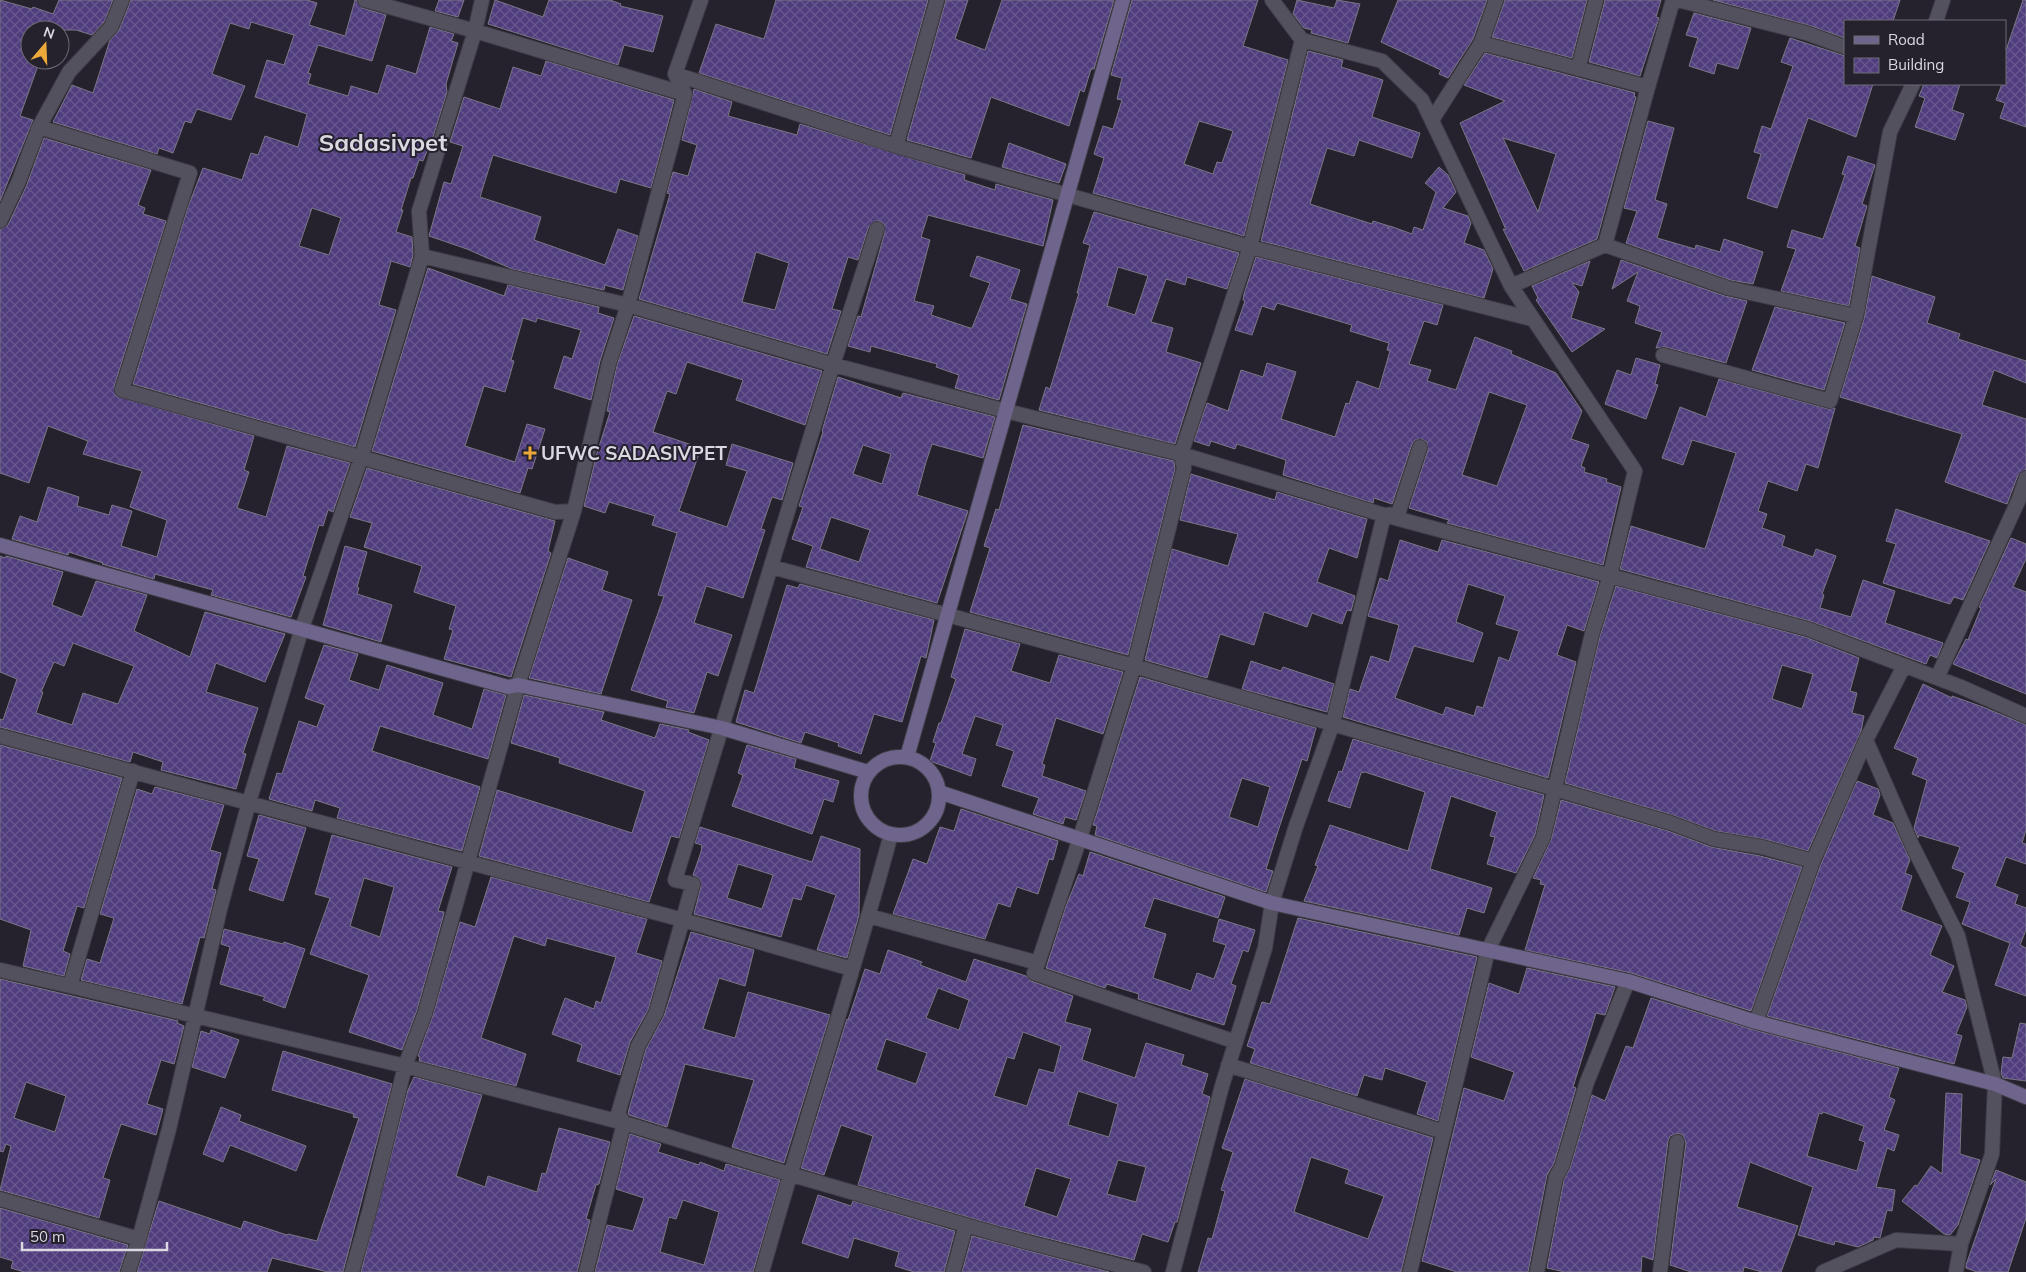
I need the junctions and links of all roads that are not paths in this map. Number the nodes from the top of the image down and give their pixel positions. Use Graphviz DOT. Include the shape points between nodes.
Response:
graph roads {
  1 [pos="122,0"];
  2 [pos="365,0"];
  3 [pos="482,0"];
  4 [pos="701,0"];
  5 [pos="937,0"];
  6 [pos="1123,0"];
  7 [pos="1272,0"];
  8 [pos="1496,0"];
  9 [pos="1596,0"];
  10 [pos="1673,0"];
  11 [pos="1678,0"];
  12 [pos="1943,0"];
  13 [pos="1936,20"];
  14 [pos="475,31"];
  15 [pos="1302,40"];
  16 [pos="1481,43"];
  17 [pos="1844,46"];
  18 [pos="1578,69"];
  19 [pos="675,74"];
  20 [pos="1913,85"];
  21 [pos="1648,87"];
  22 [pos="685,94"];
  23 [pos="1432,120"];
  24 [pos="39,127"];
  25 [pos="896,146"];
  26 [pos="1067,196"];
  27 [pos="0,221"];
  28 [pos="877,229"];
  29 [pos="1605,245"];
  30 [pos="1250,246"];
  31 [pos="422,256"];
  32 [pos="1510,286"];
  33 [pos="628,305"];
  34 [pos="1856,316"];
  35 [pos="1532,319"];
  36 [pos="1663,355"];
  37 [pos="834,365"];
  38 [pos="1006,411"];
  39 [pos="1420,447"];
  40 [pos="1181,454"];
  41 [pos="362,458"];
  42 [pos="2026,478"];
  43 [pos="574,511"];
  44 [pos="1384,515"];
  45 [pos="0,545"];
  46 [pos="772,567"];
  47 [pos="1610,575"];
  48 [pos="946,615"];
  49 [pos="302,628"];
  50 [pos="1134,666"];
  51 [pos="1904,666"];
  52 [pos="1937,678"];
  53 [pos="518,685"];
  54 [pos="2026,716"];
  55 [pos="1333,723"];
  56 [pos="722,728"];
  57 [pos="0,736"];
  58 [pos="1866,740"];
  59 [pos="907,757"];
  60 [pos="133,771"];
  61 [pos="868,772"];
  62 [pos="1554,788"];
  63 [pos="939,792"];
  64 [pos="249,802"];
  65 [pos="891,834"];
  66 [pos="1080,838"];
  67 [pos="1813,861"];
  68 [pos="468,863"];
  69 [pos="1272,903"];
  70 [pos="869,916"];
  71 [pos="683,920"];
  72 [pos="1488,950"];
  73 [pos="1038,963"];
  74 [pos="852,969"];
  75 [pos="0,970"];
  76 [pos="1628,981"];
  77 [pos="70,986"];
  78 [pos="195,1016"];
  79 [pos="1756,1022"];
  80 [pos="1236,1042"];
  81 [pos="1228,1065"];
  82 [pos="405,1066"];
  83 [pos="1995,1084"];
  84 [pos="2026,1097"];
  85 [pos="624,1124"];
  86 [pos="1444,1132"];
  87 [pos="1677,1142"];
  88 [pos="789,1174"];
  89 [pos="0,1199"];
  90 [pos="966,1224"];
  91 [pos="139,1238"];
  92 [pos="1961,1244"];
  93 [pos="128,1272"];
  94 [pos="352,1272"];
  95 [pos="586,1272"];
  96 [pos="762,1272"];
  97 [pos="953,1272"];
  98 [pos="1144,1272"];
  99 [pos="1173,1272"];
  100 [pos="1410,1272"];
  101 [pos="1537,1272"];
  102 [pos="1660,1272"];
  103 [pos="1823,1272"];
  104 [pos="1956,1272"];
  1 -- 24 [label="street" via="111,27 69,72"];
  2 -- 14 [label="street"];
  3 -- 14 [label="street"];
  4 -- 19 [label="street"];
  5 -- 25 [label="street"];
  6 -- 26 [label="main road"];
  7 -- 15 [label="street"];
  8 -- 16 [label="street"];
  9 -- 18 [label="street"];
  10 -- 21 [label="street"];
  11 -- 17 [label="street"];
  12 -- 13 [label="street"];
  14 -- 22 [label="street"];
  14 -- 31 [label="street" via="420,211"];
  15 -- 23 [label="street" via="1382,61 1422,100"];
  15 -- 30 [label="street"];
  16 -- 18 [label="street"];
  16 -- 23 [label="street"];
  18 -- 21 [label="street"];
  19 -- 22 [label="street"];
  19 -- 25 [label="street"];
  20 -- 34 [label="street" via="1890,132"];
  21 -- 29 [label="street"];
  22 -- 33 [label="street"];
  23 -- 32 [label="street"];
  24 -- 27 [label="street"];
  24 -- 41 [label="street" via="190,173 122,390"];
  25 -- 26 [label="street"];
  26 -- 30 [label="street"];
  26 -- 38 [label="main road"];
  28 -- 37 [label="street"];
  29 -- 32 [label="street"];
  29 -- 34 [label="street" via="1728,288"];
  30 -- 35 [label="street"];
  30 -- 40 [label="street"];
  31 -- 33 [label="street"];
  31 -- 41 [label="street"];
  32 -- 35 [label="street"];
  33 -- 37 [label="street"];
  33 -- 43 [label="street" via="608,363"];
  34 -- 36 [label="street" via="1830,401"];
  35 -- 47 [label="street" via="1635,471"];
  37 -- 38 [label="street"];
  37 -- 46 [label="street"];
  38 -- 40 [label="street"];
  38 -- 48 [label="main road"];
  39 -- 44 [label="street" via="1398,514"];
  40 -- 44 [label="street"];
  40 -- 50 [label="street" via="1184,468"];
  41 -- 43 [label="street" via="555,512"];
  41 -- 49 [label="street"];
  42 -- 52 [label="street"];
  43 -- 53 [label="street"];
  44 -- 47 [label="street"];
  44 -- 55 [label="street"];
  45 -- 49 [label="main road"];
  46 -- 48 [label="street"];
  46 -- 56 [label="street"];
  47 -- 51 [label="street" via="1808,630"];
  47 -- 62 [label="street"];
  48 -- 50 [label="street"];
  48 -- 59 [label="main road"];
  49 -- 53 [label="main road" via="508,687"];
  49 -- 64 [label="street"];
  50 -- 55 [label="street"];
  50 -- 66 [label="street"];
  51 -- 52 [label="street"];
  51 -- 58 [label="street"];
  52 -- 54 [label="street"];
  53 -- 56 [label="main road"];
  53 -- 68 [label="street"];
  55 -- 62 [label="street"];
  55 -- 69 [label="street"];
  56 -- 61 [label="main road"];
  56 -- 71 [label="street" via="675,880 693,884"];
  57 -- 60 [label="street"];
  58 -- 67 [label="street"];
  58 -- 83 [label="street" via="1912,846 1958,936"];
  59 -- 61 [label="main road" via="892,757 879,762"];
  59 -- 63 [label="main road" via="929,769"];
  60 -- 64 [label="street"];
  60 -- 77 [label="street"];
  61 -- 65 [label="main road" via="860,796 863,809 879,829"];
  62 -- 67 [label="street" via="1714,839 1762,847"];
  62 -- 72 [label="street" via="1543,838"];
  63 -- 65 [label="main road" via="938,807 920,830 906,835"];
  63 -- 66 [label="main road"];
  64 -- 68 [label="street"];
  64 -- 78 [label="street"];
  65 -- 70 [label="street"];
  66 -- 69 [label="main road"];
  66 -- 73 [label="street"];
  67 -- 79 [label="street"];
  68 -- 71 [label="street"];
  68 -- 82 [label="street" via="425,1013"];
  69 -- 72 [label="main road"];
  69 -- 80 [label="street" via="1265,948"];
  70 -- 73 [label="street"];
  70 -- 74 [label="street"];
  71 -- 74 [label="street"];
  71 -- 85 [label="street" via="656,1013 638,1046 618,1114"];
  72 -- 76 [label="main road"];
  72 -- 86 [label="street"];
  73 -- 80 [label="street" via="1034,973"];
  74 -- 88 [label="street"];
  75 -- 77 [label="street"];
  76 -- 79 [label="main road"];
  76 -- 101 [label="street" via="1587,1082 1556,1177"];
  77 -- 78 [label="street"];
  78 -- 82 [label="street"];
  78 -- 91 [label="street"];
  79 -- 83 [label="main road"];
  80 -- 81 [label="street"];
  81 -- 86 [label="street"];
  81 -- 99 [label="street"];
  82 -- 85 [label="street"];
  82 -- 94 [label="street"];
  83 -- 84 [label="main road"];
  83 -- 92 [label="street" via="1992,1154"];
  85 -- 88 [label="street"];
  85 -- 95 [label="street"];
  86 -- 100 [label="street"];
  87 -- 102 [label="street"];
  88 -- 90 [label="street"];
  88 -- 96 [label="street"];
  89 -- 91 [label="street"];
  90 -- 97 [label="street"];
  90 -- 98 [label="street"];
  91 -- 93 [label="street"];
  92 -- 103 [label="street" via="1896,1240"];
  92 -- 104 [label="street"];
}
